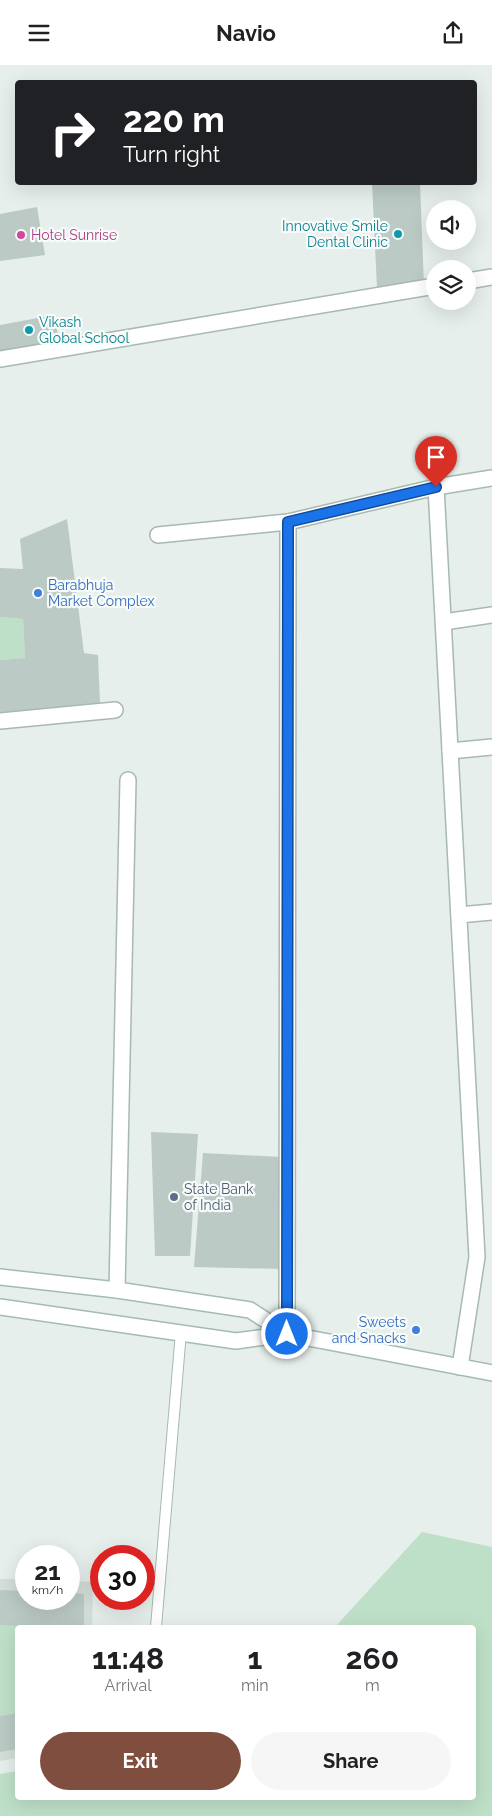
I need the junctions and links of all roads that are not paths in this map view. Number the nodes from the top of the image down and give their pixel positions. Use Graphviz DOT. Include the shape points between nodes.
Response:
graph roads {
  1 [pos="492,277"];
  2 [pos="476,280"];
  3 [pos="426,288"];
  4 [pos="0,359"];
  5 [pos="492,478"];
  6 [pos="436,487"];
  7 [pos="288,522"];
  8 [pos="158,535"];
  9 [pos="492,615"];
  10 [pos="444,622"];
  11 [pos="116,710"];
  12 [pos="0,721"];
  13 [pos="492,747"];
  14 [pos="450,751"];
  15 [pos="128,780"];
  16 [pos="492,912"];
  17 [pos="459,915"];
  18 [pos="0,1277"];
  19 [pos="117,1290"];
  20 [pos="0,1307"];
  21 [pos="180,1333"];
  22 [pos="287,1334"];
  23 [pos="460,1367"];
  24 [pos="492,1373"];
  25 [pos="156,1625"];
  1 -- 2 [label="street"];
  3 -- 4 [label="street"];
  5 -- 6 [label="street"];
  6 -- 7 [label="street"];
  6 -- 10 [label="street"];
  7 -- 8 [label="street"];
  7 -- 22 [label="street"];
  9 -- 10 [label="street"];
  10 -- 14 [label="street"];
  11 -- 12 [label="street"];
  13 -- 14 [label="street"];
  14 -- 17 [label="street"];
  15 -- 19 [label="street"];
  16 -- 17 [label="street"];
  17 -- 23 [label="street" via="476,1257"];
  18 -- 19 [label="street"];
  19 -- 22 [label="street" via="250,1310"];
  20 -- 21 [label="street"];
  21 -- 22 [label="street" via="236,1341"];
  21 -- 25 [label="lane"];
  22 -- 23 [label="street"];
  23 -- 24 [label="street"];
}
